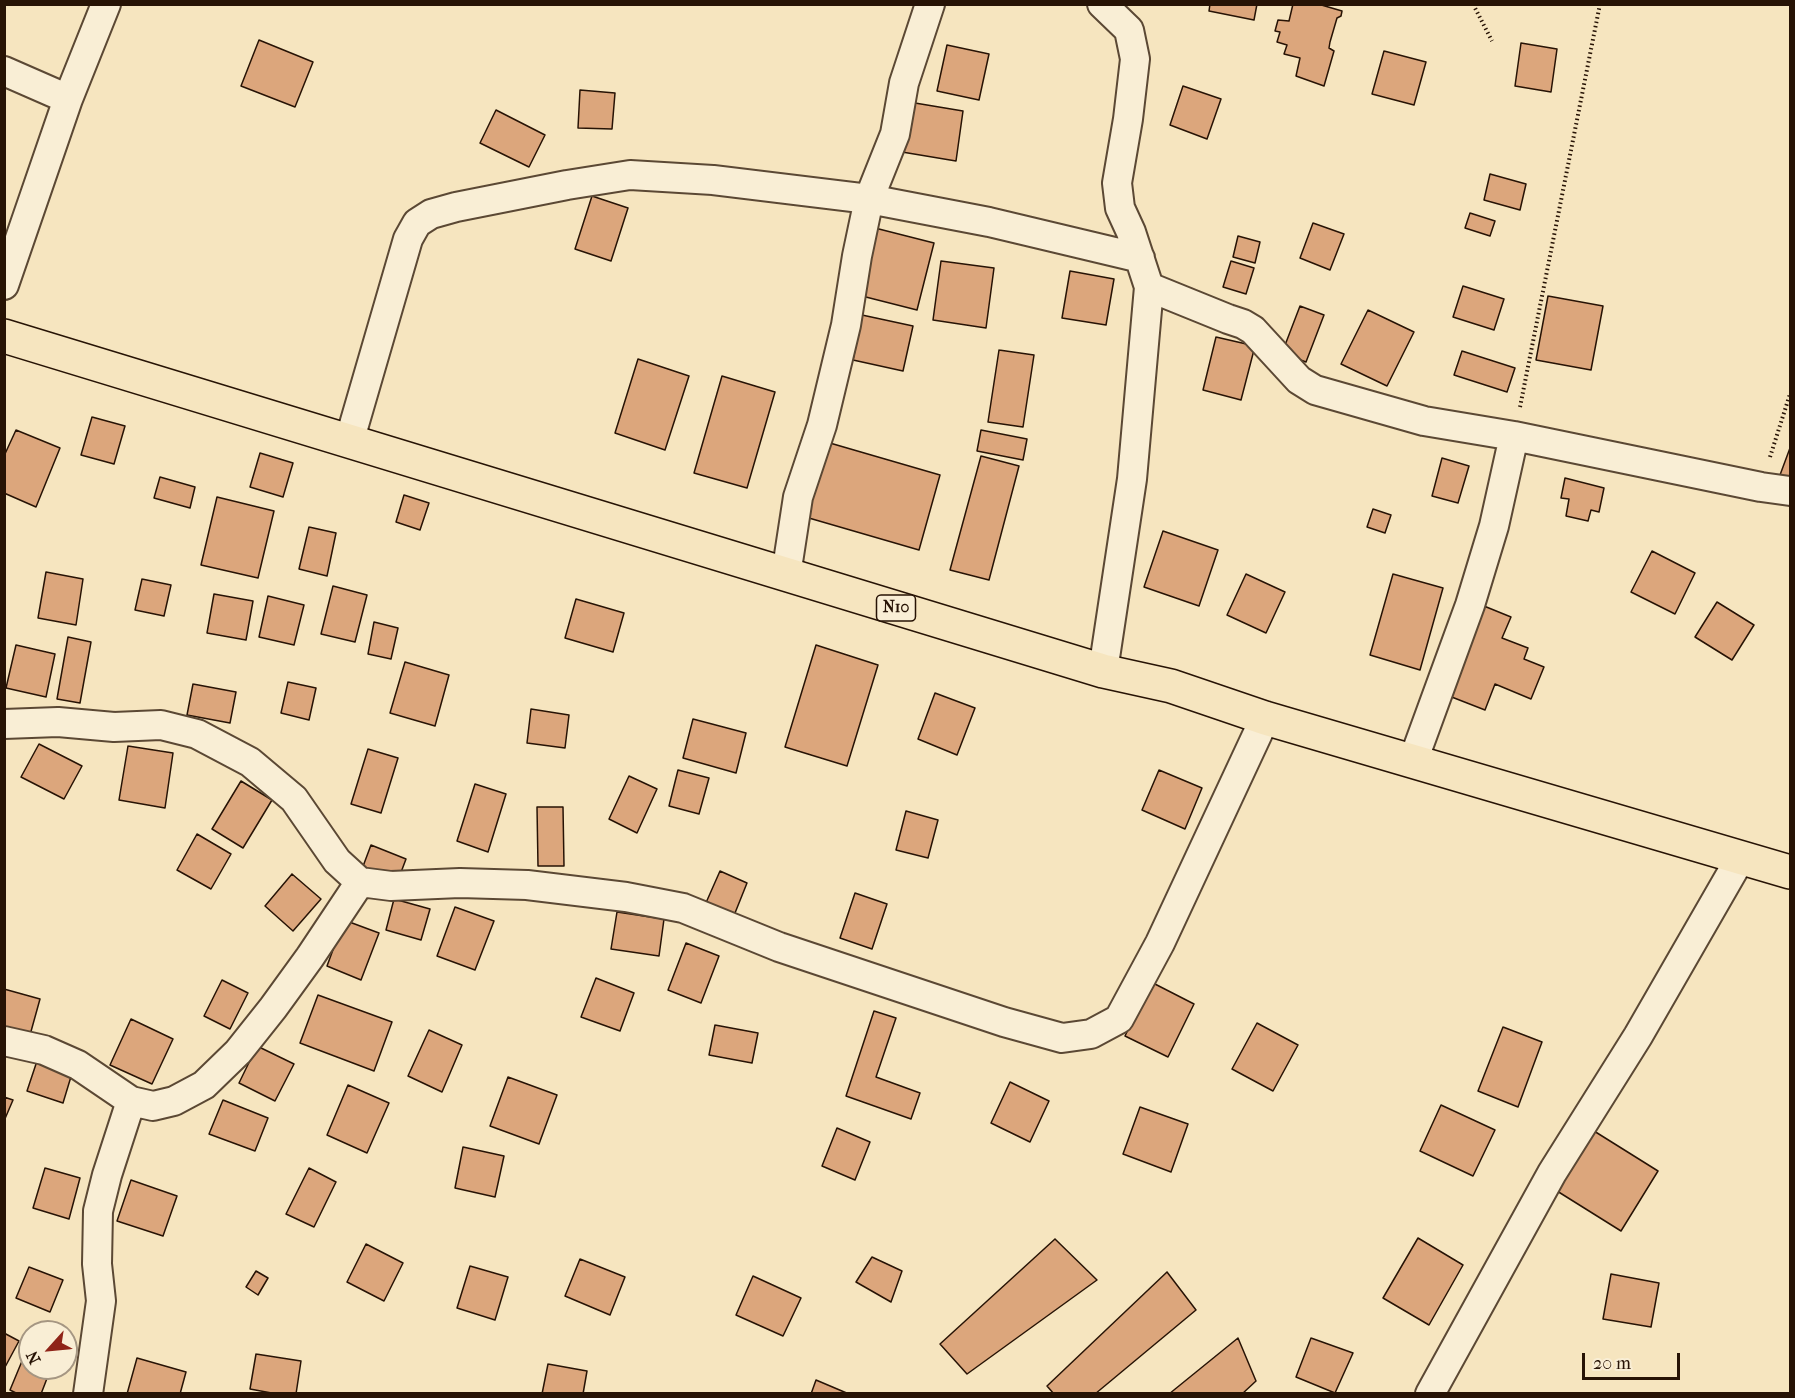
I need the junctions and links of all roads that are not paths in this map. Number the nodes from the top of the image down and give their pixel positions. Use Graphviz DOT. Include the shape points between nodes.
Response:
graph roads {
  1 [pos="106,4"];
  2 [pos="930,4"];
  3 [pos="1102,4"];
  4 [pos="4,71"];
  5 [pos="68,99"];
  6 [pos="869,199"];
  7 [pos="1140,258"];
  8 [pos="4,285"];
  9 [pos="1149,287"];
  10 [pos="4,336"];
  11 [pos="1515,436"];
  12 [pos="349,441"];
  13 [pos="1791,491"];
  14 [pos="786,574"];
  15 [pos="1103,671"];
  16 [pos="1265,718"];
  17 [pos="4,724"];
  18 [pos="1413,761"];
  19 [pos="1741,857"];
  20 [pos="1791,872"];
  21 [pos="360,882"];
  22 [pos="4,1041"];
  23 [pos="131,1101"];
  24 [pos="88,1394"];
  25 [pos="1430,1394"];
  1 -- 5 [label="street"];
  2 -- 6 [label="street" via="904,83 895,135"];
  3 -- 7 [label="street" via="1129,30 1135,59 1117,183 1120,208"];
  4 -- 5 [label="street"];
  5 -- 8 [label="street"];
  6 -- 7 [label="street" via="989,222"];
  6 -- 12 [label="street" via="712,180 630,175 501,197 431,214 417,223 408,239"];
  6 -- 14 [label="street" via="846,325 822,425 798,497"];
  7 -- 9 [label="street"];
  9 -- 11 [label="street" via="1253,330 1299,380 1315,390 1424,422"];
  9 -- 15 [label="street" via="1132,479"];
  10 -- 12 [label="main road, N10"];
  11 -- 13 [label="street"];
  11 -- 18 [label="street" via="1470,605"];
  12 -- 14 [label="main road, N10"];
  14 -- 15 [label="main road, N10"];
  15 -- 16 [label="main road, N10" via="1171,686"];
  16 -- 18 [label="main road, N10"];
  16 -- 21 [label="street" via="1160,943 1119,1019 1091,1034 1062,1038 1004,1022 780,947 683,908 527,885 391,886"];
  17 -- 21 [label="street" via="58,722 114,728 161,725 197,734 250,762 294,799 337,861"];
  18 -- 19 [label="main road, N10"];
  19 -- 20 [label="main road, N10"];
  19 -- 25 [label="street" via="1638,1036 1552,1173"];
  21 -- 23 [label="street" via="273,1008 238,1052 204,1085 174,1101 153,1106"];
  22 -- 23 [label="street" via="44,1050 78,1065"];
  23 -- 24 [label="street" via="98,1211 101,1301"];
}
